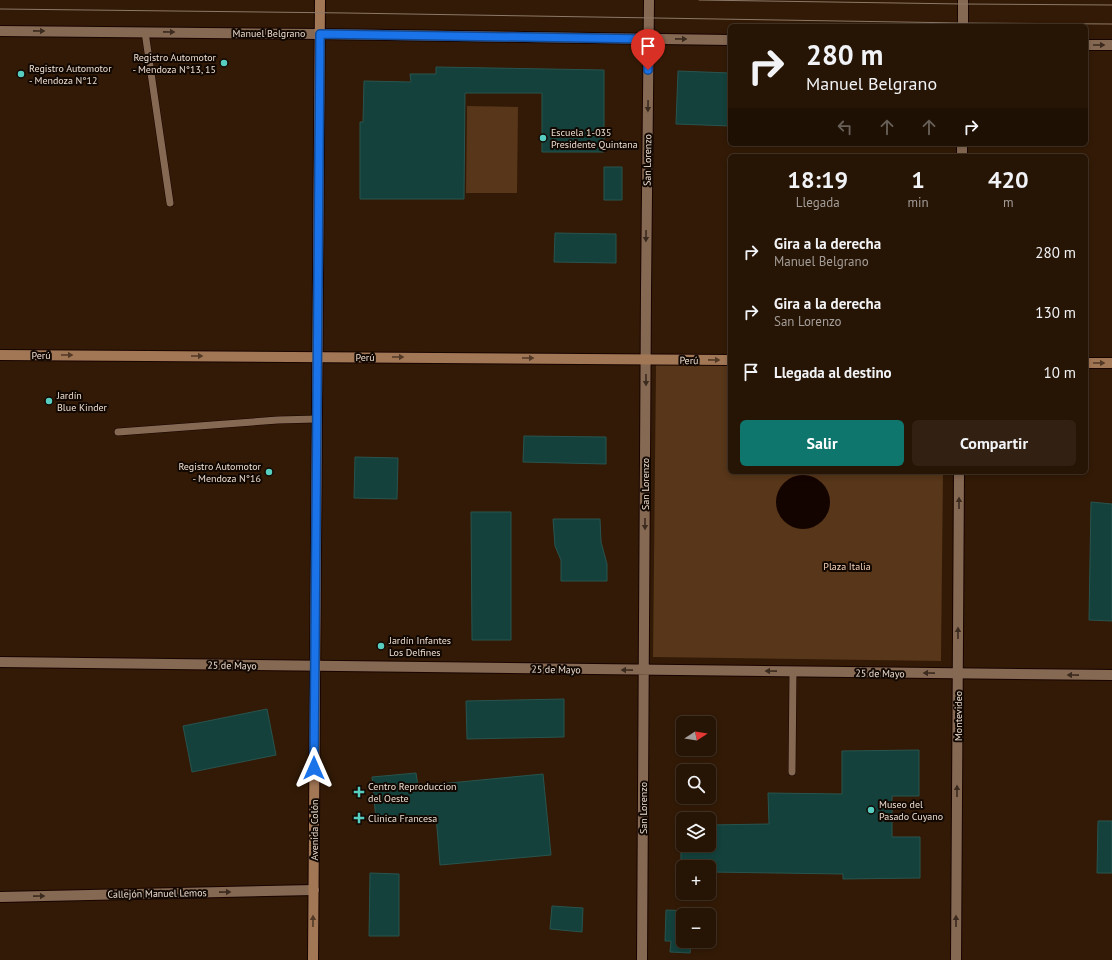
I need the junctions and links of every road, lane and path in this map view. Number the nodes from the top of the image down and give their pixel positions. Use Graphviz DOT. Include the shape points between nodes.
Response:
graph roads {
  1 [pos="963,0"];
  2 [pos="320,2"];
  3 [pos="649,4"];
  4 [pos="963,24"];
  5 [pos="0,31"];
  6 [pos="145,32"];
  7 [pos="320,34"];
  8 [pos="648,39"];
  9 [pos="728,40"];
  10 [pos="1088,45"];
  11 [pos="1112,45"];
  12 [pos="170,203"];
  13 [pos="0,355"];
  14 [pos="317,357"];
  15 [pos="646,359"];
  16 [pos="728,360"];
  17 [pos="1088,363"];
  18 [pos="1112,363"];
  19 [pos="317,419"];
  20 [pos="118,432"];
  21 [pos="959,474"];
  22 [pos="0,662"];
  23 [pos="315,666"];
  24 [pos="644,670"];
  25 [pos="793,672"];
  26 [pos="958,674"];
  27 [pos="1112,675"];
  28 [pos="792,772"];
  29 [pos="314,890"];
  30 [pos="0,897"];
  31 [pos="313,960"];
  32 [pos="642,960"];
  33 [pos="956,960"];
  1 -- 4 [label="street"];
  2 -- 7 [label="main road, Avenida Colón"];
  3 -- 8 [label="street, San Lorenzo"];
  5 -- 6 [label="street, Manuel Belgrano, one-way"];
  6 -- 7 [label="street, Manuel Belgrano, one-way"];
  6 -- 12 [label="lane"];
  7 -- 8 [label="street, Manuel Belgrano"];
  7 -- 14 [label="main road, Avenida Colón"];
  8 -- 9 [label="street, Manuel Belgrano, one-way"];
  8 -- 15 [label="street, San Lorenzo, one-way"];
  10 -- 11 [label="street, one-way"];
  13 -- 14 [label="main road, Perú, one-way"];
  14 -- 15 [label="main road, Perú, one-way"];
  14 -- 19 [label="main road, Avenida Colón"];
  15 -- 16 [label="main road, Perú, one-way"];
  15 -- 24 [label="street, San Lorenzo, one-way"];
  17 -- 18 [label="main road, one-way"];
  19 -- 20 [label="lane"];
  19 -- 23 [label="main road, Avenida Colón"];
  26 -- 21 [label="street, Montevideo, one-way"];
  22 -- 23 [label="street, 25 de Mayo"];
  24 -- 23 [label="street, 25 de Mayo, one-way"];
  23 -- 29 [label="main road, Avenida Colón"];
  25 -- 24 [label="street, 25 de Mayo, one-way"];
  24 -- 32 [label="street, San Lorenzo"];
  26 -- 25 [label="street, 25 de Mayo, one-way"];
  25 -- 28 [label="lane"];
  27 -- 26 [label="street, 25 de Mayo, one-way"];
  33 -- 26 [label="street, Montevideo, one-way"];
  30 -- 29 [label="street, Callejón Manuel Lemos, one-way"];
  31 -- 29 [label="main road, Avenida Colón, one-way"];
}
